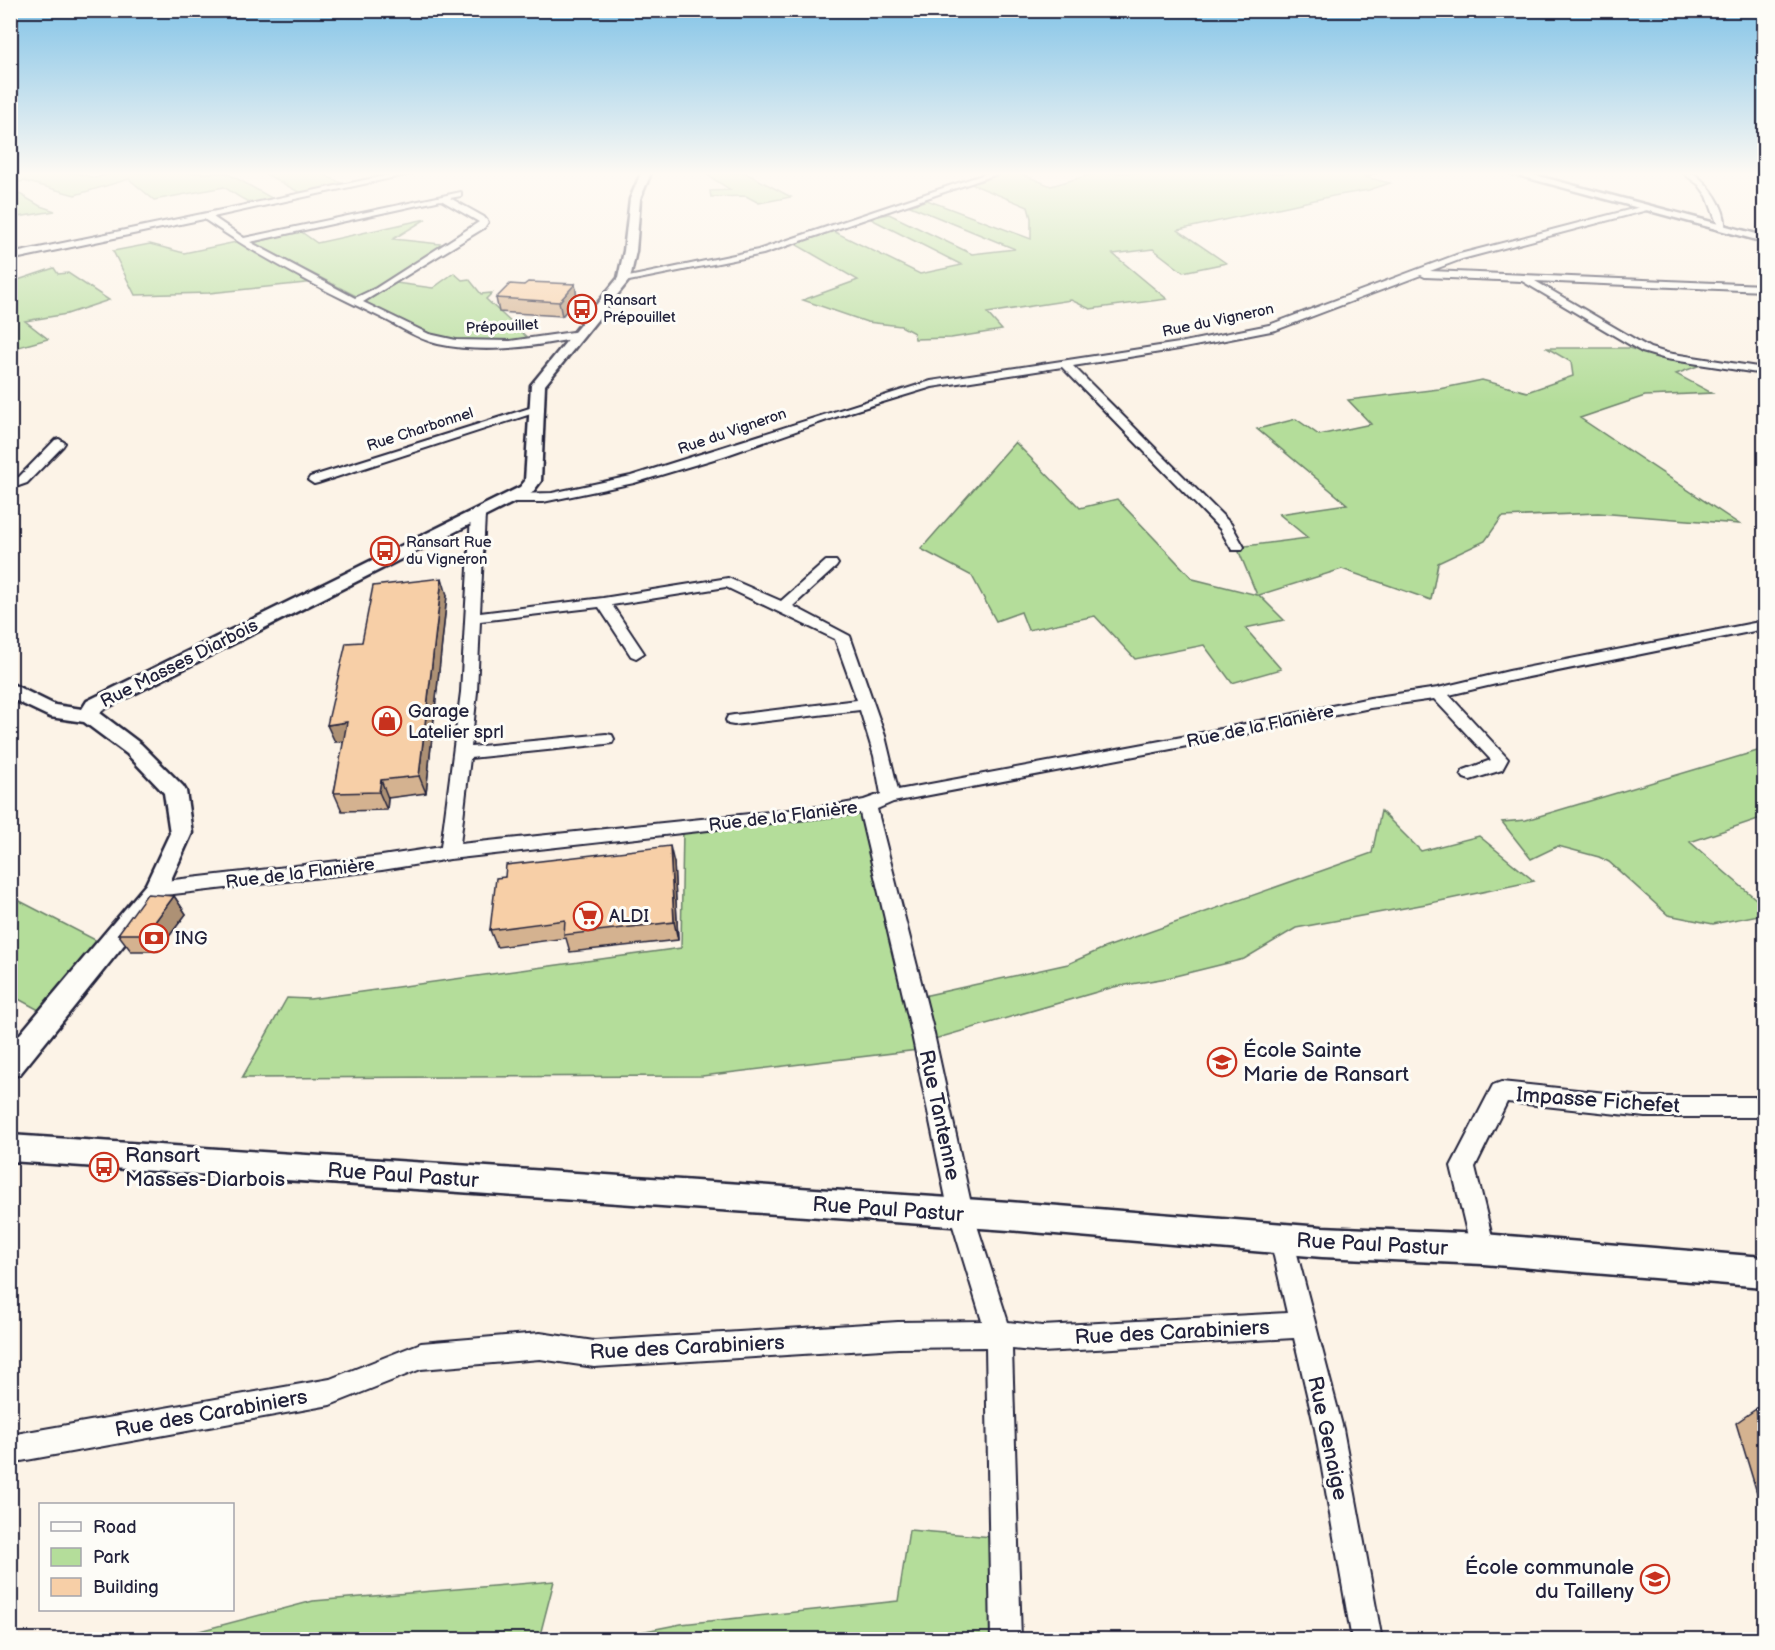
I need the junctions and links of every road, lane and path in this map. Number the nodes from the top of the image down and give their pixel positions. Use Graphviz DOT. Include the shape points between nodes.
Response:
graph roads {
  1 [pos="47,250"];
  2 [pos="256,250"];
  3 [pos="426,250"];
  4 [pos="630,250"];
  5 [pos="766,250"];
  6 [pos="1485,250"];
  7 [pos="10,258"];
  8 [pos="1414,273"];
  9 [pos="1522,278"];
  10 [pos="624,279"];
  11 [pos="1764,288"];
  12 [pos="355,302"];
  13 [pos="580,334"];
  14 [pos="1065,364"];
  15 [pos="1764,371"];
  16 [pos="536,409"];
  17 [pos="59,443"];
  18 [pos="314,480"];
  19 [pos="10,485"];
  20 [pos="514,498"];
  21 [pos="478,515"];
  22 [pos="1237,547"];
  23 [pos="831,564"];
  24 [pos="603,602"];
  25 [pos="783,607"];
  26 [pos="472,618"];
  27 [pos="1764,625"];
  28 [pos="636,653"];
  29 [pos="10,689"];
  30 [pos="1438,693"];
  31 [pos="866,704"];
  32 [pos="89,715"];
  33 [pos="734,720"];
  34 [pos="606,740"];
  35 [pos="462,753"];
  36 [pos="1470,774"];
  37 [pos="890,797"];
  38 [pos="867,806"];
  39 [pos="450,852"];
  40 [pos="156,890"];
  41 [pos="10,1065"];
  42 [pos="1762,1110"];
  43 [pos="10,1148"];
  44 [pos="961,1214"];
  45 [pos="1282,1239"];
  46 [pos="1483,1250"];
  47 [pos="1764,1272"];
  48 [pos="1304,1325"];
  49 [pos="999,1334"];
  50 [pos="10,1449"];
  51 [pos="1006,1640"];
  52 [pos="1367,1640"];
  1 -- 7 [label="street"];
  2 -- 12 [label="street, Prépouillet"];
  3 -- 12 [label="street" via="395,269 403,275"];
  4 -- 10 [label="street"];
  5 -- 10 [label="street"];
  6 -- 8 [label="street, Rue du Vigneron"];
  8 -- 9 [label="street"];
  8 -- 14 [label="street, Rue du Vigneron" via="1272,328"];
  9 -- 11 [label="street"];
  9 -- 15 [label="street" via="1646,350"];
  10 -- 13 [label="street"];
  12 -- 13 [label="street, Prépouillet" via="436,340 467,345"];
  13 -- 16 [label="street" via="538,385"];
  14 -- 20 [label="street, Rue du Vigneron" via="931,384 683,466 557,495"];
  14 -- 22 [label="street" via="1226,527"];
  16 -- 18 [label="street, Rue Charbonnel"];
  16 -- 20 [label="street" via="533,481"];
  17 -- 19 [label="street" via="23,480"];
  20 -- 21 [label="street, Rue Masses Diarbois"];
  21 -- 26 [label="street"];
  21 -- 32 [label="street, Rue Masses Diarbois" via="94,706"];
  23 -- 25 [label="street"];
  24 -- 25 [label="street" via="728,582"];
  24 -- 26 [label="street"];
  24 -- 28 [label="street"];
  25 -- 31 [label="street" via="842,636"];
  26 -- 35 [label="street"];
  27 -- 30 [label="street, Rue de la Flanière"];
  29 -- 32 [label="street" via="55,713"];
  30 -- 36 [label="street" via="1500,759 1496,766"];
  30 -- 37 [label="street, Rue de la Flanière"];
  31 -- 33 [label="street"];
  31 -- 37 [label="street"];
  32 -- 40 [label="street, Rue Masses Diarbois" via="135,749 175,791 181,832"];
  34 -- 35 [label="street"];
  35 -- 39 [label="street"];
  37 -- 38 [label="street, Rue de la Flanière"];
  38 -- 39 [label="street, Rue de la Flanière"];
  38 -- 44 [label="street, Rue Tantenne" via="921,1025"];
  39 -- 40 [label="street, Rue de la Flanière"];
  40 -- 41 [label="street, Rue Masses Diarbois"];
  42 -- 46 [label="street, Impasse Fichefet" via="1645,1107 1501,1092 1463,1166"];
  43 -- 44 [label="street, Rue Paul Pastur"];
  44 -- 45 [label="street, Rue Paul Pastur"];
  44 -- 49 [label="street, Rue Tantenne"];
  45 -- 46 [label="street, Rue Paul Pastur"];
  45 -- 48 [label="street, Rue Genaige"];
  46 -- 47 [label="street, Rue Paul Pastur"];
  48 -- 49 [label="street, Rue des Carabiniers" via="1041,1339"];
  48 -- 52 [label="street, Rue Genaige" via="1329,1430"];
  49 -- 50 [label="street, Rue des Carabiniers" via="898,1335 594,1354 540,1346 421,1356 330,1392"];
  49 -- 51 [label="street, Rue Tantenne"];
}
